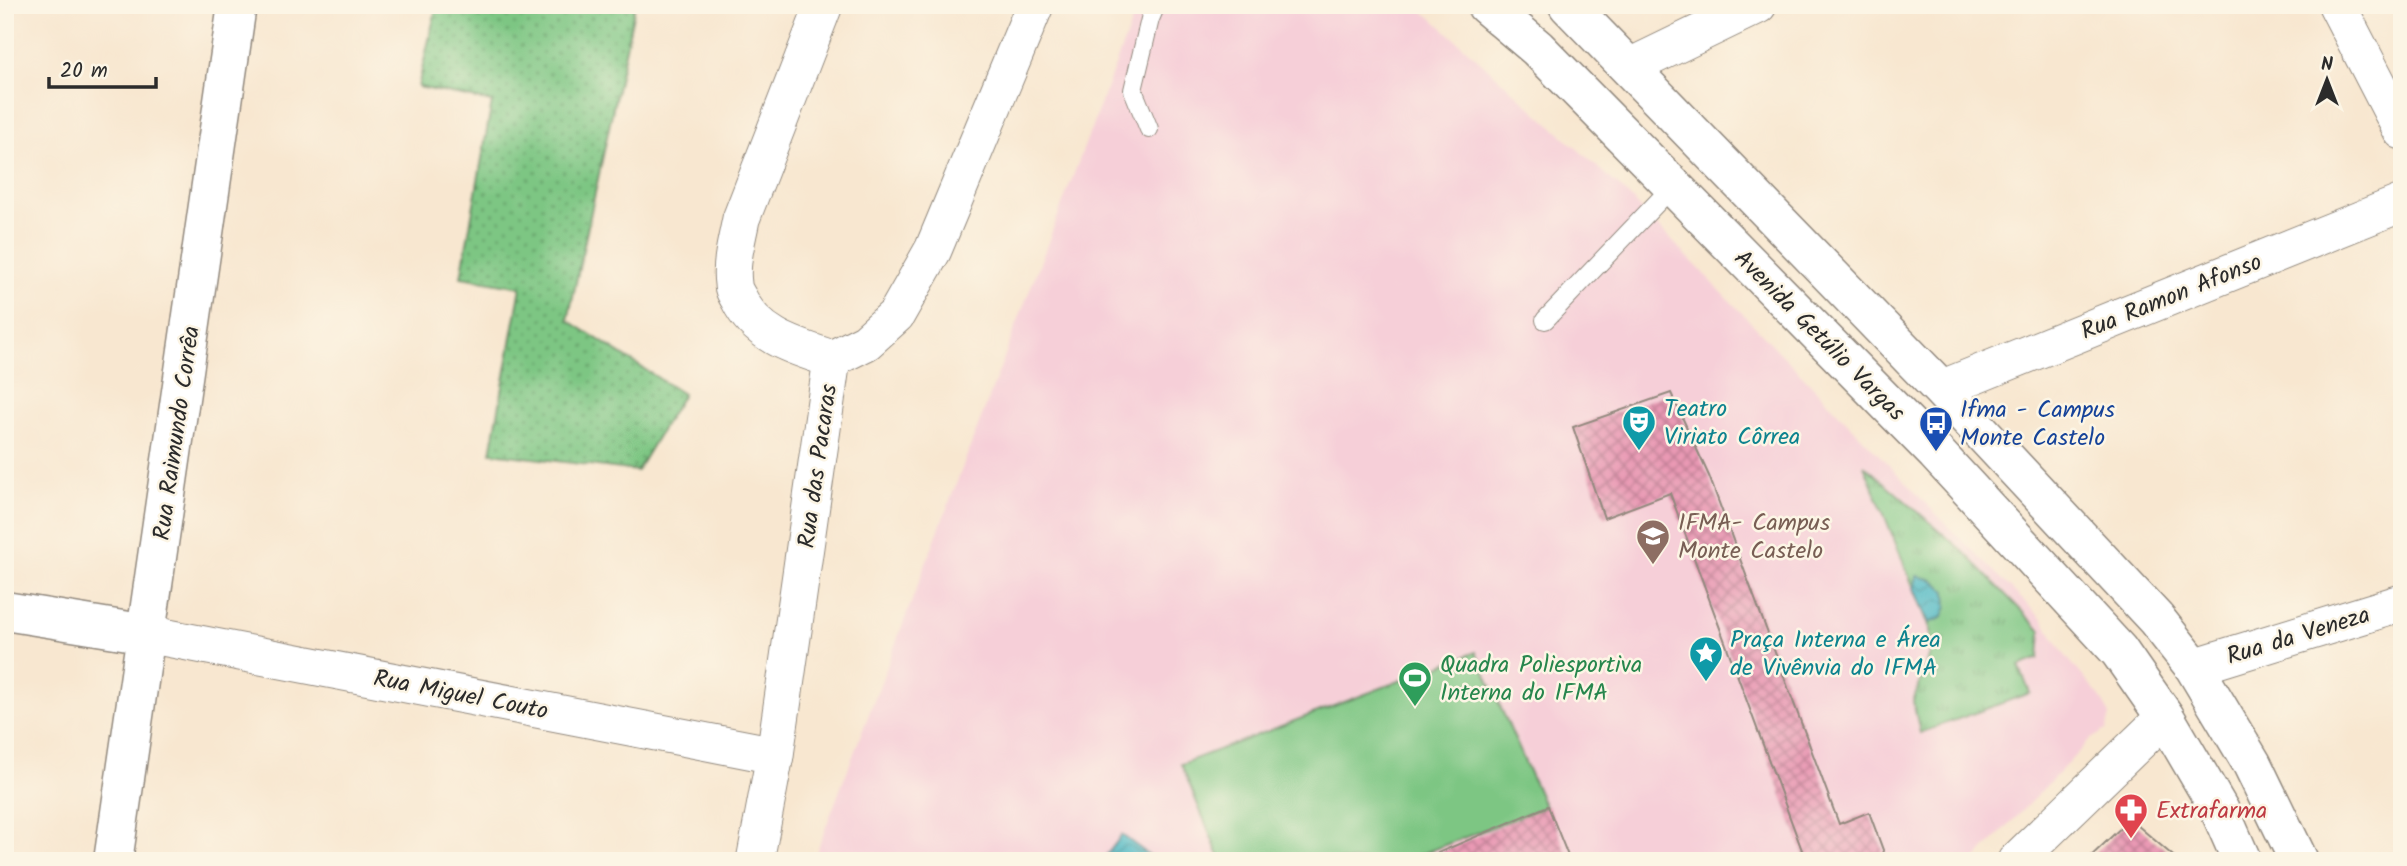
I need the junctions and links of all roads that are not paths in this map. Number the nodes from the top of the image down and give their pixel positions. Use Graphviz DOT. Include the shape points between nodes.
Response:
graph roads {
  1 [pos="237,5"];
  2 [pos="824,5"];
  3 [pos="1035,5"];
  4 [pos="1156,5"];
  5 [pos="1486,5"];
  6 [pos="1568,5"];
  7 [pos="1758,5"];
  8 [pos="2337,5"];
  9 [pos="1630,67"];
  10 [pos="1149,129"];
  11 [pos="2402,131"];
  12 [pos="1673,186"];
  13 [pos="2402,203"];
  14 [pos="1545,320"];
  15 [pos="832,359"];
  16 [pos="1941,389"];
  17 [pos="2402,603"];
  18 [pos="5,611"];
  19 [pos="147,634"];
  20 [pos="2194,667"];
  21 [pos="2165,717"];
  22 [pos="775,755"];
  23 [pos="113,861"];
  24 [pos="755,861"];
  25 [pos="2016,861"];
  26 [pos="2242,861"];
  27 [pos="2299,861"];
  1 -- 19 [label="main road, Rua Raimundo Corrêa"];
  2 -- 15 [label="street" via="741,219 732,286 744,311 758,326 788,345"];
  3 -- 15 [label="street, Rua das Pacaras" via="933,250 896,315 866,342"];
  4 -- 10 [label="lane" via="1133,90"];
  5 -- 12 [label="main road, Avenida Getúlio Vargas" via="1537,48"];
  6 -- 9 [label="main road, Avenida Getúlio Vargas"];
  7 -- 9 [label="street"];
  8 -- 11 [label="street"];
  9 -- 16 [label="main road, Avenida Getúlio Vargas"];
  12 -- 14 [label="lane"];
  12 -- 21 [label="main road, Avenida Getúlio Vargas" via="1936,453 2119,651"];
  13 -- 16 [label="street, Rua Ramon Afonso"];
  15 -- 22 [label="street, Rua das Pacaras"];
  16 -- 20 [label="main road, Avenida Getúlio Vargas" via="2156,619"];
  17 -- 20 [label="street, Rua da Veneza"];
  18 -- 19 [label="main road"];
  19 -- 22 [label="street, Rua Miguel Couto"];
  19 -- 23 [label="main road, Rua Raimundo Corrêa"];
  20 -- 27 [label="main road, Avenida Getúlio Vargas" via="2252,764"];
  21 -- 25 [label="street"];
  21 -- 26 [label="main road, Avenida Getúlio Vargas" via="2220,811"];
  22 -- 24 [label="street, Rua das Pacaras"];
}
